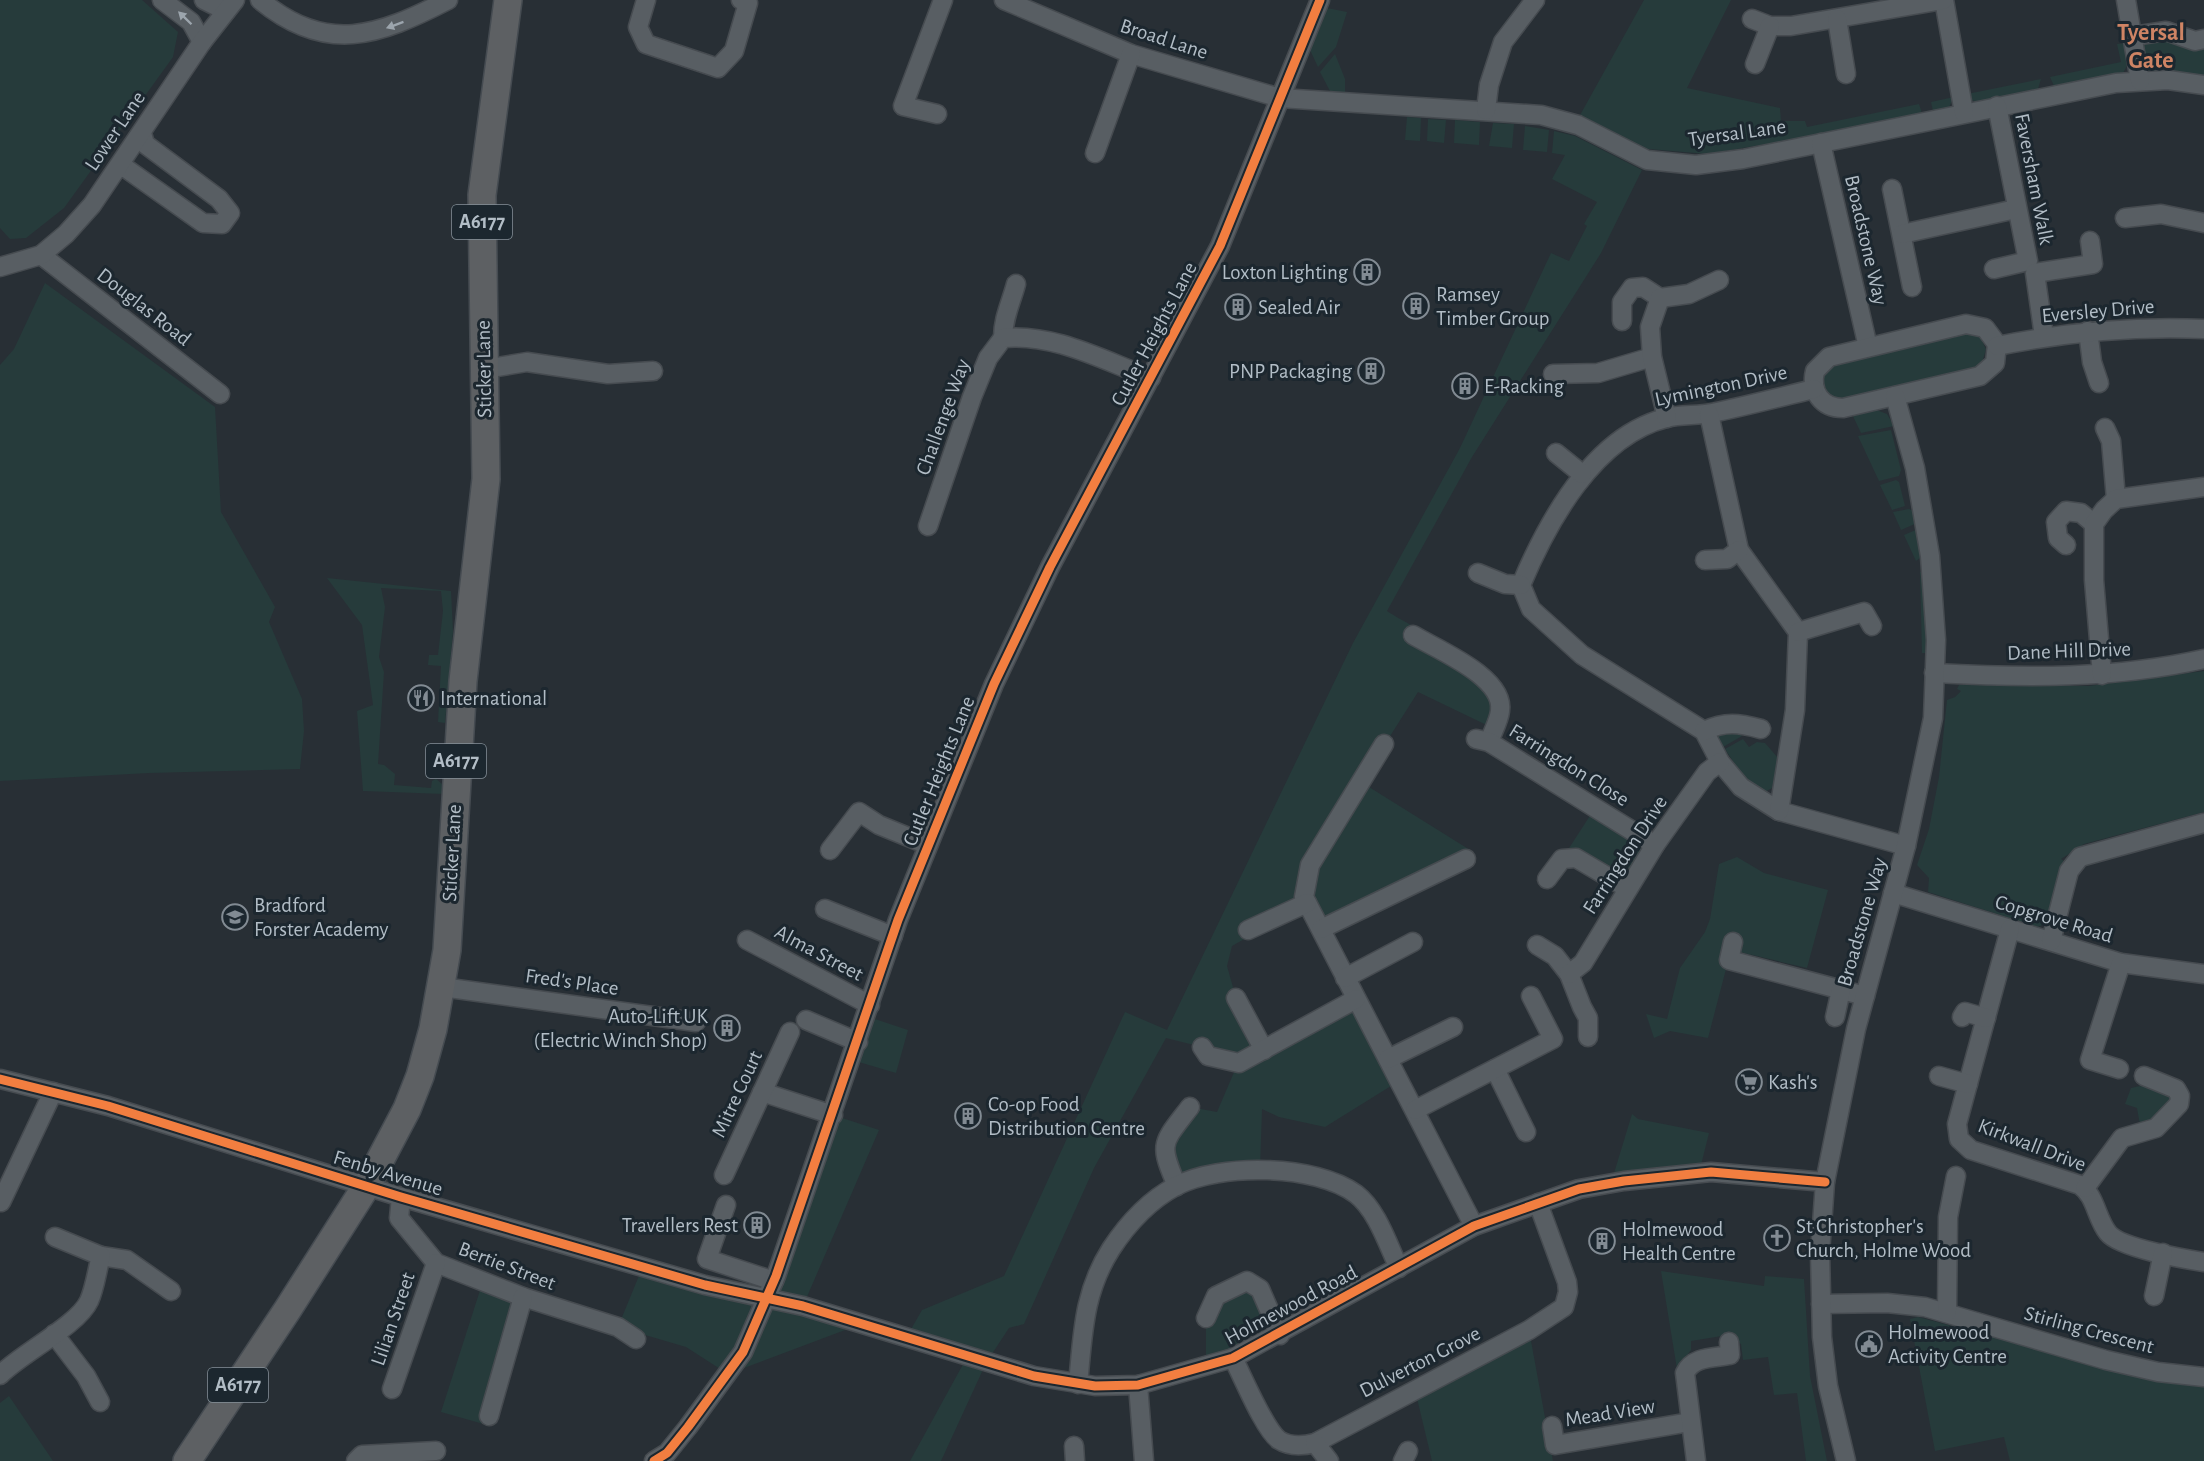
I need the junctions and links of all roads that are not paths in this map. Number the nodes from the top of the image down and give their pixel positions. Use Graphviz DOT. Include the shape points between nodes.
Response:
graph roads {
  1 [pos="162,0"];
  2 [pos="204,0"];
  3 [pos="260,0"];
  4 [pos="448,0"];
  5 [pos="508,0"];
  6 [pos="646,0"];
  7 [pos="741,0"];
  8 [pos="943,0"];
  9 [pos="1005,0"];
  10 [pos="1320,0"];
  11 [pos="1535,0"];
  12 [pos="1944,0"];
  13 [pos="2126,0"];
  14 [pos="230,6"];
  15 [pos="1752,19"];
  16 [pos="1837,19"];
  17 [pos="1770,26"];
  18 [pos="2133,36"];
  19 [pos="2204,39"];
  20 [pos="202,42"];
  21 [pos="1131,54"];
  22 [pos="1755,64"];
  23 [pos="1846,74"];
  24 [pos="2140,81"];
  25 [pos="2204,85"];
  26 [pos="1280,98"];
  27 [pos="1996,106"];
  28 [pos="1486,110"];
  29 [pos="1964,113"];
  30 [pos="937,114"];
  31 [pos="142,133"];
  32 [pos="1821,143"];
  33 [pos="1095,153"];
  34 [pos="117,169"];
  35 [pos="1892,189"];
  36 [pos="2016,209"];
  37 [pos="2125,218"];
  38 [pos="2204,223"];
  39 [pos="1902,234"];
  40 [pos="2090,241"];
  41 [pos="41,255"];
  42 [pos="6,266"];
  43 [pos="1994,269"];
  44 [pos="1719,280"];
  45 [pos="1016,284"];
  46 [pos="1912,287"];
  47 [pos="1660,298"];
  48 [pos="1622,321"];
  49 [pos="2204,329"];
  50 [pos="2088,331"];
  51 [pos="2044,336"];
  52 [pos="1003,338"];
  53 [pos="1997,346"];
  54 [pos="1868,347"];
  55 [pos="1652,357"];
  56 [pos="485,369"];
  57 [pos="653,371"];
  58 [pos="1553,374"];
  59 [pos="2101,374"];
  60 [pos="1151,378"];
  61 [pos="1814,389"];
  62 [pos="220,394"];
  63 [pos="1895,396"];
  64 [pos="1709,414"];
  65 [pos="1666,418"];
  66 [pos="2105,428"];
  67 [pos="1556,453"];
  68 [pos="1582,474"];
  69 [pos="2204,487"];
  70 [pos="2116,499"];
  71 [pos="2094,524"];
  72 [pos="928,526"];
  73 [pos="2066,545"];
  74 [pos="1739,550"];
  75 [pos="1705,560"];
  76 [pos="1478,573"];
  77 [pos="1521,585"];
  78 [pos="1872,626"];
  79 [pos="1798,632"];
  80 [pos="1413,636"];
  81 [pos="2204,659"];
  82 [pos="1934,673"];
  83 [pos="2102,675"];
  84 [pos="1761,729"];
  85 [pos="1704,731"];
  86 [pos="1384,744"];
  87 [pos="1720,762"];
  88 [pos="1779,811"];
  89 [pos="2204,823"];
  90 [pos="928,845"];
  91 [pos="1655,845"];
  92 [pos="1906,846"];
  93 [pos="830,850"];
  94 [pos="1466,859"];
  95 [pos="1547,879"];
  96 [pos="1628,888"];
  97 [pos="1893,893"];
  98 [pos="1307,903"];
  99 [pos="825,909"];
  100 [pos="1321,929"];
  101 [pos="2010,929"];
  102 [pos="1248,930"];
  103 [pos="892,936"];
  104 [pos="747,940"];
  105 [pos="2051,941"];
  106 [pos="1413,942"];
  107 [pos="1733,942"];
  108 [pos="1537,945"];
  109 [pos="2121,963"];
  110 [pos="1569,974"];
  111 [pos="2204,974"];
  112 [pos="1345,978"];
  113 [pos="442,987"];
  114 [pos="1840,990"];
  115 [pos="1531,996"];
  116 [pos="1865,996"];
  117 [pos="1236,998"];
  118 [pos="1356,999"];
  119 [pos="870,1005"];
  120 [pos="1835,1017"];
  121 [pos="1962,1017"];
  122 [pos="1986,1018"];
  123 [pos="806,1020"];
  124 [pos="696,1022"];
  125 [pos="1453,1028"];
  126 [pos="790,1032"];
  127 [pos="1588,1037"];
  128 [pos="858,1042"];
  129 [pos="1202,1047"];
  130 [pos="1264,1050"];
  131 [pos="1388,1059"];
  132 [pos="1495,1069"];
  133 [pos="2119,1069"];
  134 [pos="1939,1076"];
  135 [pos="2144,1076"];
  136 [pos="0,1079"];
  137 [pos="1968,1084"];
  138 [pos="53,1092"];
  139 [pos="762,1092"];
  140 [pos="1190,1107"];
  141 [pos="1415,1110"];
  142 [pos="833,1115"];
  143 [pos="1526,1132"];
  144 [pos="724,1175"];
  145 [pos="1956,1176"];
  146 [pos="1825,1182"];
  147 [pos="367,1185"];
  148 [pos="1177,1185"];
  149 [pos="2085,1188"];
  150 [pos="401,1197"];
  151 [pos="1,1202"];
  152 [pos="1538,1203"];
  153 [pos="726,1205"];
  154 [pos="1474,1226"];
  155 [pos="55,1237"];
  156 [pos="2163,1253"];
  157 [pos="101,1256"];
  158 [pos="2204,1262"];
  159 [pos="436,1263"];
  160 [pos="1400,1268"];
  161 [pos="774,1281"];
  162 [pos="171,1291"];
  163 [pos="2154,1296"];
  164 [pos="523,1297"];
  165 [pos="767,1298"];
  166 [pos="1821,1305"];
  167 [pos="1947,1312"];
  168 [pos="1206,1318"];
  169 [pos="54,1334"];
  170 [pos="1280,1335"];
  171 [pos="636,1339"];
  172 [pos="1729,1342"];
  173 [pos="1233,1358"];
  174 [pos="0,1375"];
  175 [pos="2204,1377"];
  176 [pos="1077,1384"];
  177 [pos="1138,1385"];
  178 [pos="392,1389"];
  179 [pos="100,1402"];
  180 [pos="489,1416"];
  181 [pos="1690,1422"];
  182 [pos="1552,1426"];
  183 [pos="1315,1443"];
  184 [pos="436,1452"];
  185 [pos="187,1461"];
  186 [pos="356,1461"];
  187 [pos="654,1461"];
  188 [pos="1144,1461"];
  189 [pos="1329,1461"];
  190 [pos="1696,1461"];
  191 [pos="1846,1461"];
  20 -- 1 [label="street, one-way" via="191,22"];
  2 -- 14 [label="street"];
  4 -- 3 [label="street, one-way" via="374,33 344,34 292,24"];
  5 -- 56 [label="highway, Sticker Lane / A6177" via="482,195"];
  6 -- 7 [label="street" via="638,27 646,44 718,68 734,51 748,3"];
  8 -- 30 [label="street" via="903,105"];
  9 -- 21 [label="street, Broad Lane"];
  10 -- 26 [label="street, Cutler Heights Lane"];
  11 -- 28 [label="street" via="1503,42 1489,85"];
  12 -- 16 [label="street"];
  12 -- 29 [label="street"];
  13 -- 18 [label="street"];
  14 -- 20 [label="street, Lower Lane"];
  15 -- 17 [label="street"];
  16 -- 17 [label="street" via="1791,27"];
  16 -- 23 [label="street"];
  17 -- 22 [label="street"];
  18 -- 19 [label="street" via="2166,31 2195,41"];
  18 -- 24 [label="street"];
  20 -- 31 [label="street, Lower Lane"];
  21 -- 26 [label="street, Broad Lane"];
  21 -- 33 [label="street"];
  24 -- 25 [label="street, Tyersal Lane"];
  24 -- 27 [label="street, Tyersal Lane"];
  26 -- 28 [label="street, Tyersal Lane"];
  26 -- 60 [label="street, Cutler Heights Lane" via="1220,246"];
  27 -- 29 [label="street, Tyersal Lane"];
  27 -- 36 [label="street, Faversham Walk"];
  28 -- 32 [label="street, Tyersal Lane" via="1560,119 1636,156 1668,163 1696,165 1743,159"];
  29 -- 32 [label="street, Tyersal Lane"];
  31 -- 34 [label="street, Lower Lane"];
  31 -- 34 [label="street" via="145,144 219,199 230,213 222,224 203,223 124,167"];
  32 -- 54 [label="street, Broadstone Way"];
  34 -- 41 [label="street, Lower Lane" via="92,206"];
  35 -- 39 [label="street"];
  36 -- 39 [label="street"];
  36 -- 43 [label="street, Faversham Walk" via="2028,261"];
  37 -- 38 [label="street" via="2161,214"];
  39 -- 46 [label="street"];
  40 -- 51 [label="street, Faversham Walk" via="2093,264 2035,273"];
  41 -- 42 [label="street, Lower Lane"];
  41 -- 62 [label="street, Douglas Road"];
  44 -- 47 [label="street" via="1689,294"];
  45 -- 52 [label="street" via="1003,321"];
  47 -- 48 [label="street" via="1643,287 1632,288 1622,302"];
  47 -- 55 [label="street" via="1650,327"];
  49 -- 50 [label="street, Eversley Drive"];
  50 -- 51 [label="street, Eversley Drive"];
  50 -- 59 [label="street"];
  51 -- 53 [label="street, Eversley Drive"];
  52 -- 60 [label="street" via="1023,336 1098,355"];
  52 -- 72 [label="street, Challenge Way" via="988,358 972,398"];
  53 -- 54 [label="street" via="1991,332 1973,324"];
  53 -- 63 [label="street" via="1995,363 1980,376"];
  54 -- 61 [label="street" via="1823,360 1815,371"];
  55 -- 58 [label="street" via="1598,373"];
  55 -- 65 [label="street"];
  56 -- 57 [label="street" via="527,363 608,374"];
  56 -- 113 [label="highway, Sticker Lane / A6177" via="486,479 463,681"];
  60 -- 90 [label="street, Cutler Heights Lane" via="994,684"];
  61 -- 63 [label="street" via="1823,403 1836,408"];
  61 -- 64 [label="street, Lymington Drive"];
  63 -- 82 [label="street, Broadstone Way" via="1915,468 1930,556 1936,640"];
  64 -- 65 [label="street, Lymington Drive"];
  64 -- 74 [label="street"];
  65 -- 68 [label="street, Lymington Drive" via="1642,427"];
  66 -- 70 [label="street" via="2111,441"];
  67 -- 68 [label="street"];
  68 -- 77 [label="street, Lymington Drive" via="1535,550"];
  69 -- 70 [label="street"];
  70 -- 71 [label="street"];
  71 -- 73 [label="street" via="2081,513 2066,511 2056,522 2058,538"];
  71 -- 83 [label="street"];
  74 -- 75 [label="street" via="1726,559"];
  74 -- 79 [label="street"];
  76 -- 77 [label="street" via="1505,584"];
  77 -- 85 [label="street" via="1532,609 1582,654"];
  78 -- 79 [label="street" via="1864,612"];
  79 -- 88 [label="street" via="1795,710"];
  80 -- 91 [label="street, Farringdon Close" via="1479,673 1496,692 1501,710 1488,738"];
  81 -- 83 [label="street, Dane Hill Drive"];
  82 -- 83 [label="street, Dane Hill Drive" via="2057,678"];
  82 -- 92 [label="street, Broadstone Way" via="1933,718"];
  84 -- 85 [label="street" via="1737,722 1718,724"];
  85 -- 87 [label="street"];
  86 -- 98 [label="street" via="1310,865 1304,897"];
  87 -- 88 [label="street" via="1741,787"];
  87 -- 91 [label="street, Farringdon Drive" via="1707,772"];
  88 -- 92 [label="street"];
  89 -- 105 [label="street" via="2080,857 2069,871"];
  90 -- 93 [label="street" via="879,825 859,812"];
  90 -- 103 [label="street, Cutler Heights Lane"];
  91 -- 96 [label="street, Farringdon Drive"];
  92 -- 97 [label="street, Broadstone Way"];
  94 -- 100 [label="street"];
  95 -- 96 [label="street" via="1562,859 1575,858"];
  96 -- 110 [label="street, Farringdon Drive" via="1583,963"];
  97 -- 101 [label="street, Copgrove Road"];
  97 -- 116 [label="street, Broadstone Way"];
  98 -- 100 [label="street"];
  98 -- 102 [label="street"];
  99 -- 103 [label="street"];
  100 -- 112 [label="street"];
  101 -- 105 [label="street, Copgrove Road"];
  101 -- 122 [label="street, Kirkwall Drive"];
  103 -- 119 [label="street, Cutler Heights Lane"];
  104 -- 119 [label="street, Alma Street"];
  105 -- 109 [label="street, Copgrove Road"];
  106 -- 112 [label="street"];
  107 -- 114 [label="street" via="1729,960 1796,969"];
  108 -- 110 [label="street" via="1555,956"];
  109 -- 111 [label="street, Copgrove Road"];
  109 -- 133 [label="street" via="2090,1060"];
  110 -- 127 [label="street" via="1588,1018"];
  112 -- 118 [label="street"];
  113 -- 124 [label="street, Fred's Place"];
  113 -- 147 [label="highway, Sticker Lane / A6177" via="420,1076"];
  114 -- 116 [label="street"];
  114 -- 120 [label="street"];
  115 -- 132 [label="street" via="1553,1039"];
  116 -- 146 [label="street, Broadstone Way" via="1842,1087"];
  117 -- 130 [label="street"];
  118 -- 130 [label="street"];
  118 -- 131 [label="street"];
  119 -- 128 [label="street, Cutler Heights Lane"];
  121 -- 122 [label="street" via="1965,1012"];
  122 -- 137 [label="street, Kirkwall Drive"];
  123 -- 128 [label="street"];
  125 -- 131 [label="street"];
  126 -- 139 [label="street, Mitre Court"];
  128 -- 142 [label="street, Cutler Heights Lane"];
  129 -- 130 [label="street" via="1208,1056 1239,1063"];
  131 -- 141 [label="street"];
  132 -- 141 [label="street"];
  132 -- 143 [label="street"];
  134 -- 137 [label="street"];
  135 -- 149 [label="street" via="2176,1089 2179,1104 2156,1128 2122,1138"];
  136 -- 138 [label="street, Fenby Avenue"];
  137 -- 149 [label="street, Kirkwall Drive" via="1957,1129 1962,1144"];
  138 -- 147 [label="street, Fenby Avenue"];
  138 -- 151 [label="street"];
  139 -- 142 [label="street"];
  139 -- 144 [label="street, Mitre Court"];
  140 -- 148 [label="street" via="1166,1139 1166,1158"];
  141 -- 154 [label="street"];
  142 -- 161 [label="street, Cutler Heights Lane"];
  145 -- 167 [label="street" via="1948,1217"];
  146 -- 152 [label="street, Holmewood Road" via="1711,1172 1624,1180"];
  146 -- 166 [label="street, Broadstone Way"];
  147 -- 150 [label="street, Fenby Avenue"];
  147 -- 185 [label="highway, Sticker Lane / A6177"];
  148 -- 160 [label="street" via="1224,1172 1260,1168 1314,1176 1356,1194 1373,1215"];
  148 -- 176 [label="street" via="1141,1210 1111,1250 1086,1305"];
  149 -- 156 [label="street, Kirkwall Drive" via="2113,1238"];
  150 -- 159 [label="street, Bertie Street" via="399,1218"];
  150 -- 165 [label="street, Fenby Avenue" via="705,1285"];
  152 -- 154 [label="street, Holmewood Road"];
  152 -- 183 [label="street, Dulverton Grove" via="1567,1282 1563,1307 1529,1330"];
  153 -- 161 [label="street" via="707,1258"];
  154 -- 160 [label="street, Holmewood Road"];
  155 -- 157 [label="street"];
  156 -- 158 [label="street, Kirkwall Drive"];
  156 -- 163 [label="street"];
  157 -- 162 [label="street" via="127,1260"];
  157 -- 169 [label="street" via="88,1302"];
  159 -- 164 [label="street, Bertie Street"];
  159 -- 178 [label="street, Lilian Street"];
  160 -- 170 [label="street, Holmewood Road"];
  161 -- 165 [label="street, Cutler Heights Lane"];
  164 -- 171 [label="street, Bertie Street" via="618,1327"];
  164 -- 180 [label="street"];
  165 -- 176 [label="street, Holmewood Road" via="1025,1374"];
  165 -- 187 [label="street, Cutler Heights Lane" via="728,1374 667,1453"];
  166 -- 167 [label="street, Stirling Crescent" via="1887,1303"];
  166 -- 191 [label="street, Broadstone Way" via="1827,1377"];
  167 -- 175 [label="street, Stirling Crescent" via="2085,1354 2158,1372"];
  168 -- 170 [label="street, Holmewood Road" via="1216,1296 1247,1281 1260,1289"];
  169 -- 174 [label="street" via="16,1359"];
  169 -- 179 [label="street"];
  170 -- 173 [label="street, Holmewood Road"];
  172 -- 181 [label="street" via="1730,1355 1697,1360 1686,1369"];
  173 -- 177 [label="street, Holmewood Road"];
  173 -- 183 [label="street, Dulverton Grove" via="1264,1419 1279,1439 1299,1447"];
  176 -- 177 [label="street, Holmewood Road"];
  177 -- 188 [label="street"];
  181 -- 182 [label="street, Mead View" via="1555,1444"];
  181 -- 190 [label="street"];
  183 -- 189 [label="street"];
  184 -- 186 [label="street" via="362,1455"];
}
